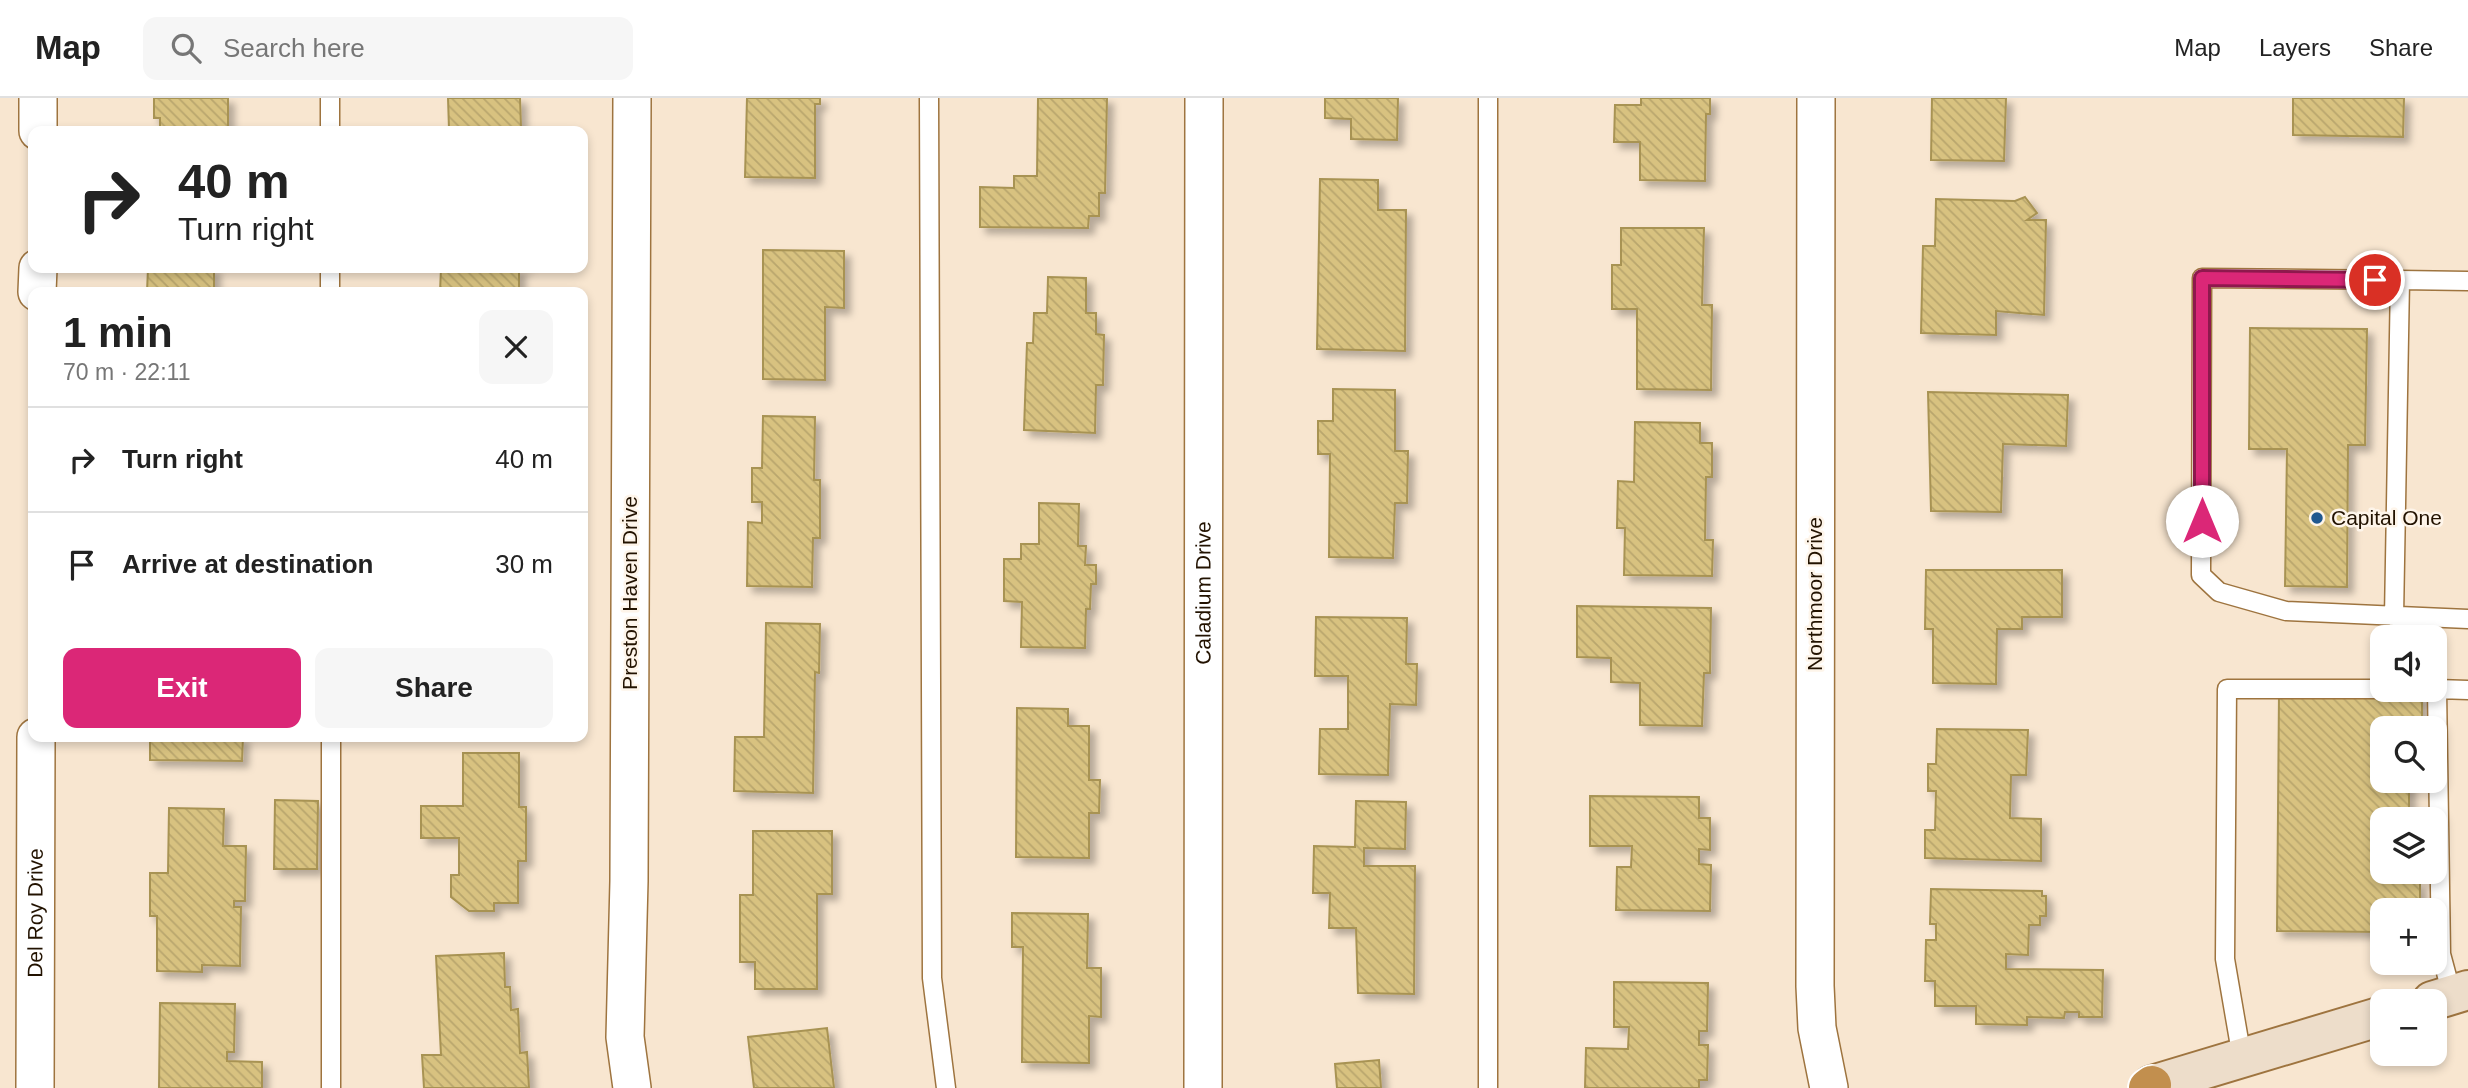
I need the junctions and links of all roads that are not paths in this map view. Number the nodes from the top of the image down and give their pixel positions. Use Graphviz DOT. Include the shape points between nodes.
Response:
graph roads {
  1 [pos="38,98"];
  2 [pos="330,98"];
  3 [pos="632,98"];
  4 [pos="929,98"];
  5 [pos="1204,98"];
  6 [pos="1488,98"];
  7 [pos="1816,98"];
  8 [pos="38,126"];
  9 [pos="330,126"];
  10 [pos="2400,280"];
  11 [pos="2468,281"];
  12 [pos="2394,617"];
  13 [pos="2468,619"];
  14 [pos="2370,689"];
  15 [pos="2447,689"];
  16 [pos="2468,690"];
  17 [pos="2435,702"];
  18 [pos="36,742"];
  19 [pos="331,742"];
  20 [pos="2451,995"];
  21 [pos="2370,1020"];
  22 [pos="2242,1058"];
  23 [pos="2147,1087"];
  24 [pos="35,1088"];
  25 [pos="331,1088"];
  26 [pos="632,1088"];
  27 [pos="946,1088"];
  28 [pos="1203,1088"];
  29 [pos="1488,1088"];
  30 [pos="1829,1088"];
  1 -- 8 [label="street"];
  2 -- 9 [label="lane"];
  3 -- 26 [label="street, Preston Haven Drive" via="625,1037"];
  4 -- 27 [label="lane" via="932,978"];
  5 -- 28 [label="street, Caladium Drive"];
  6 -- 29 [label="lane"];
  7 -- 30 [label="street, Northmoor Drive" via="1815,986 1817,1028"];
  10 -- 11 [label="lane"];
  10 -- 12 [label="lane"];
  10 -- 12 [label="lane" via="2202,278 2202,575 2219,593 2286,611"];
  12 -- 13 [label="lane"];
  14 -- 22 [label="lane" via="2227,689 2225,959"];
  15 -- 16 [label="lane"];
  17 -- 20 [label="lane" via="2441,954"];
  18 -- 24 [label="street, Del Roy Drive"];
  19 -- 25 [label="lane"];
  21 -- 22 [label="main road"];
  22 -- 23 [label="main road"];
}
